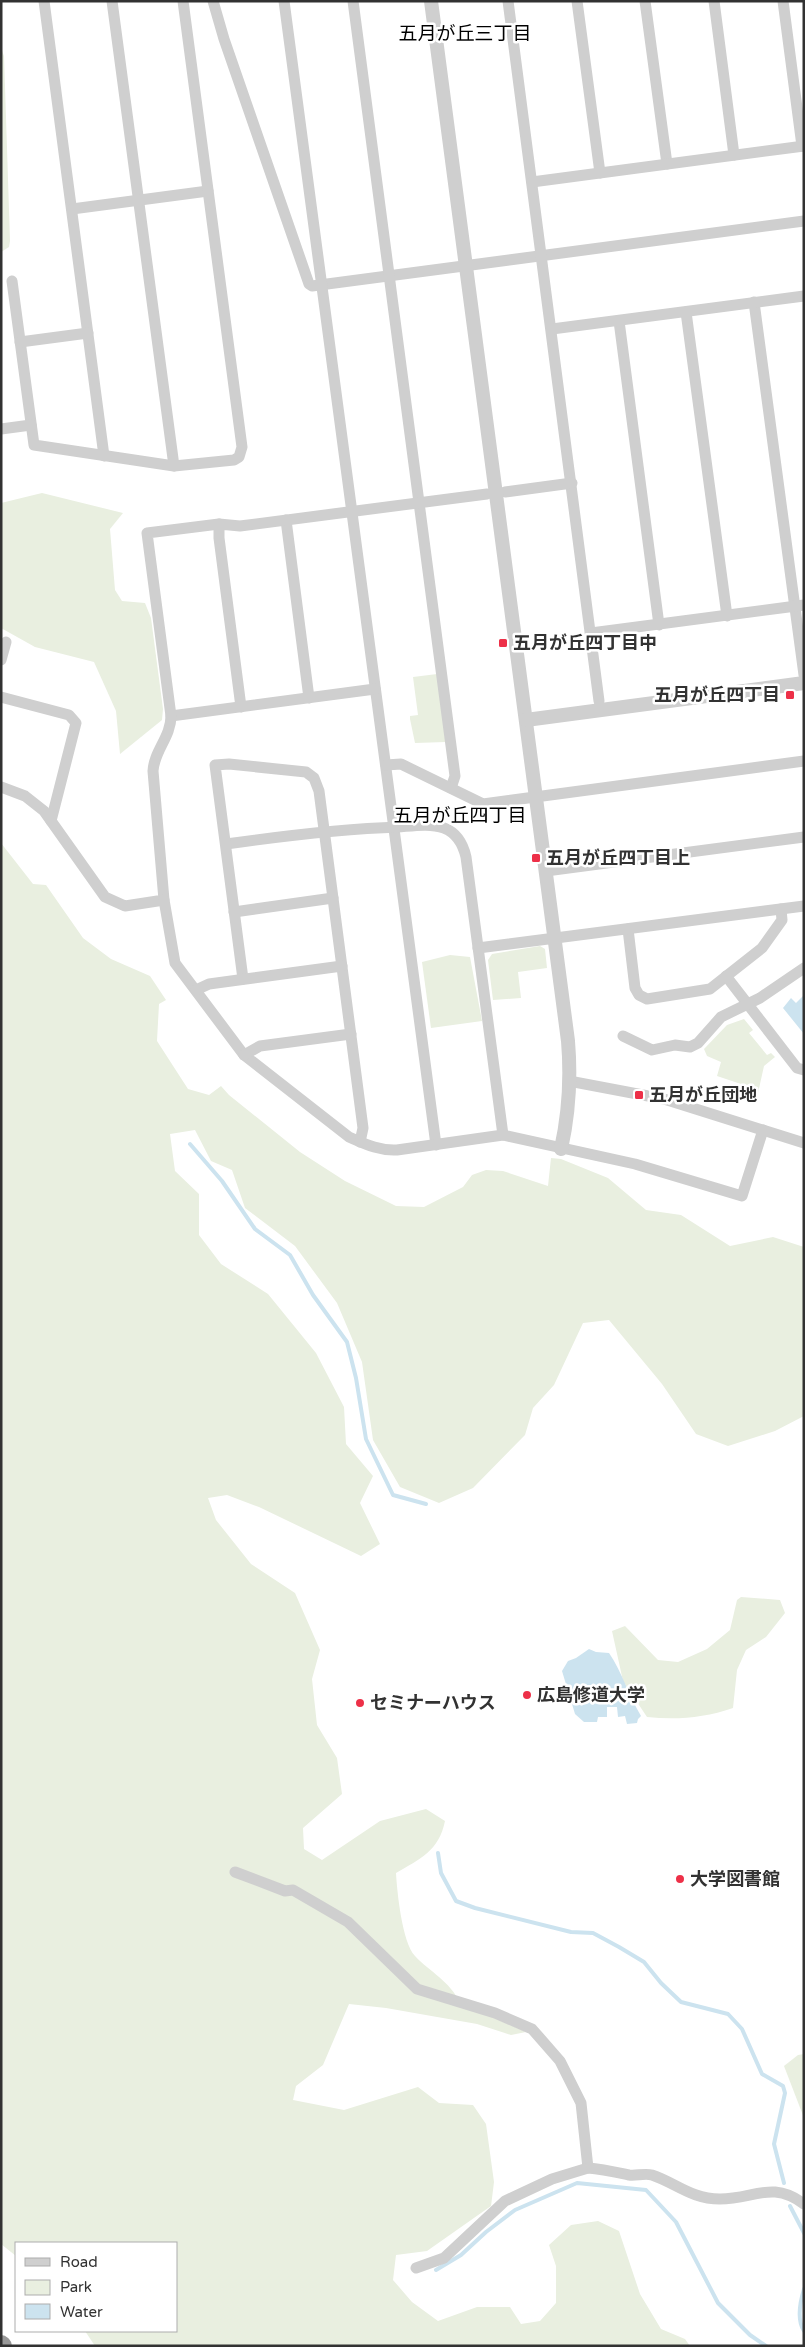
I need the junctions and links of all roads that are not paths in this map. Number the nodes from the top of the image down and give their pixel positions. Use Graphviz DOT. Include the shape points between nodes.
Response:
graph roads {
  1 [pos="44,1"];
  2 [pos="112,1"];
  3 [pos="183,1"];
  4 [pos="213,1"];
  5 [pos="284,1"];
  6 [pos="353,1"];
  7 [pos="431,1"];
  8 [pos="508,1"];
  9 [pos="577,1"];
  10 [pos="645,1"];
  11 [pos="714,1"];
  12 [pos="783,1"];
  13 [pos="803,146"];
  14 [pos="734,155"];
  15 [pos="666,164"];
  16 [pos="600,173"];
  17 [pos="532,182"];
  18 [pos="208,191"];
  19 [pos="139,200"];
  20 [pos="72,209"];
  21 [pos="804,221"];
  22 [pos="541,256"];
  23 [pos="466,266"];
  24 [pos="389,276"];
  25 [pos="12,281"];
  26 [pos="322,286"];
  27 [pos="804,296"];
  28 [pos="754,302"];
  29 [pos="686,312"];
  30 [pos="619,320"];
  31 [pos="552,330"];
  32 [pos="88,333"];
  33 [pos="20,342"];
  34 [pos="31,425"];
  35 [pos="1,429"];
  36 [pos="104,456"];
  37 [pos="174,466"];
  38 [pos="572,483"];
  39 [pos="505,492"];
  40 [pos="487,494"];
  41 [pos="420,503"];
  42 [pos="352,512"];
  43 [pos="286,520"];
  44 [pos="219,524"];
  45 [pos="799,606"];
  46 [pos="727,616"];
  47 [pos="660,625"];
  48 [pos="591,634"];
  49 [pos="6,642"];
  50 [pos="1,660"];
  51 [pos="804,676"];
  52 [pos="804,683"];
  53 [pos="375,689"];
  54 [pos="1,697"];
  55 [pos="309,698"];
  56 [pos="599,701"];
  57 [pos="241,707"];
  58 [pos="170,716"];
  59 [pos="526,720"];
  60 [pos="804,761"];
  61 [pos="386,765"];
  62 [pos="1,787"];
  63 [pos="451,788"];
  64 [pos="536,796"];
  65 [pos="51,821"];
  66 [pos="394,827"];
  67 [pos="324,830"];
  68 [pos="804,837"];
  69 [pos="226,844"];
  70 [pos="546,871"];
  71 [pos="333,898"];
  72 [pos="164,900"];
  73 [pos="804,906"];
  74 [pos="781,909"];
  75 [pos="234,912"];
  76 [pos="628,930"];
  77 [pos="555,939"];
  78 [pos="478,948"];
  79 [pos="342,966"];
  80 [pos="804,968"];
  81 [pos="726,976"];
  82 [pos="243,979"];
  83 [pos="196,990"];
  84 [pos="748,1004"];
  85 [pos="351,1034"];
  86 [pos="623,1036"];
  87 [pos="244,1055"];
  88 [pos="804,1070"];
  89 [pos="570,1081"];
  90 [pos="763,1130"];
  91 [pos="503,1135"];
  92 [pos="360,1142"];
  93 [pos="804,1143"];
  94 [pos="436,1145"];
  95 [pos="561,1149"];
  96 [pos="235,1872"];
  97 [pos="588,2168"];
  98 [pos="804,2204"];
  99 [pos="416,2268"];
  1 -- 20 [label="street"];
  2 -- 19 [label="street"];
  3 -- 18 [label="street"];
  4 -- 26 [label="street" via="309,284"];
  5 -- 26 [label="street"];
  6 -- 24 [label="street"];
  7 -- 23 [label="street"];
  8 -- 17 [label="street"];
  9 -- 16 [label="street"];
  10 -- 15 [label="street"];
  11 -- 14 [label="street"];
  12 -- 13 [label="street"];
  13 -- 14 [label="street"];
  14 -- 15 [label="street"];
  15 -- 16 [label="street"];
  16 -- 17 [label="street"];
  17 -- 22 [label="street"];
  18 -- 19 [label="street"];
  18 -- 37 [label="street" via="242,451 234,460"];
  19 -- 20 [label="street"];
  19 -- 37 [label="street"];
  20 -- 32 [label="street"];
  21 -- 22 [label="street"];
  22 -- 23 [label="street"];
  22 -- 31 [label="street"];
  23 -- 24 [label="street"];
  23 -- 59 [label="street"];
  24 -- 26 [label="street"];
  24 -- 41 [label="street"];
  25 -- 33 [label="street"];
  26 -- 42 [label="street"];
  27 -- 28 [label="street"];
  28 -- 29 [label="street"];
  28 -- 45 [label="street"];
  29 -- 30 [label="street"];
  29 -- 46 [label="street"];
  30 -- 31 [label="street"];
  30 -- 47 [label="street"];
  31 -- 38 [label="street"];
  32 -- 33 [label="street"];
  32 -- 36 [label="street"];
  33 -- 34 [label="street"];
  34 -- 35 [label="street"];
  34 -- 36 [label="street" via="34,445"];
  36 -- 37 [label="street"];
  38 -- 39 [label="street"];
  38 -- 48 [label="street"];
  40 -- 41 [label="street"];
  41 -- 42 [label="street"];
  41 -- 63 [label="street" via="455,776"];
  42 -- 43 [label="street"];
  42 -- 53 [label="street"];
  43 -- 44 [label="street" via="240,526"];
  43 -- 55 [label="street"];
  44 -- 57 [label="street"];
  44 -- 58 [label="street" via="147,533"];
  45 -- 46 [label="street"];
  45 -- 51 [label="street"];
  46 -- 47 [label="street"];
  47 -- 48 [label="street"];
  48 -- 56 [label="street"];
  49 -- 50 [label="street"];
  52 -- 59 [label="street"];
  53 -- 55 [label="street"];
  53 -- 61 [label="street"];
  54 -- 65 [label="street" via="69,715 76,723"];
  55 -- 57 [label="street"];
  57 -- 58 [label="street"];
  58 -- 72 [label="street" via="170,728 152,771"];
  59 -- 64 [label="street"];
  60 -- 64 [label="street"];
  61 -- 63 [label="street" via="401,764"];
  61 -- 66 [label="street"];
  62 -- 65 [label="street" via="36,803"];
  63 -- 64 [label="street" via="483,804"];
  64 -- 70 [label="street"];
  65 -- 72 [label="street" via="105,897 125,906"];
  66 -- 67 [label="street"];
  66 -- 78 [label="street" via="444,828 461,843 466,857"];
  66 -- 94 [label="street"];
  67 -- 69 [label="street"];
  67 -- 69 [label="street" via="318,787 309,774 298,770 215,765"];
  67 -- 71 [label="street"];
  68 -- 70 [label="street"];
  69 -- 75 [label="street"];
  70 -- 77 [label="street"];
  71 -- 75 [label="street"];
  71 -- 79 [label="street"];
  72 -- 83 [label="street" via="175,963"];
  73 -- 74 [label="street"];
  74 -- 76 [label="street"];
  74 -- 81 [label="street" via="782,920 764,945"];
  75 -- 82 [label="street"];
  76 -- 77 [label="street"];
  76 -- 81 [label="street" via="635,988 643,998 707,990"];
  77 -- 78 [label="street"];
  77 -- 89 [label="street"];
  78 -- 91 [label="street"];
  79 -- 82 [label="street"];
  79 -- 85 [label="street"];
  80 -- 84 [label="street"];
  81 -- 84 [label="street"];
  82 -- 83 [label="street" via="209,984"];
  83 -- 87 [label="street"];
  84 -- 86 [label="street" via="721,1017 698,1043 690,1047 675,1045 652,1050"];
  84 -- 88 [label="street" via="797,1068"];
  85 -- 87 [label="street" via="260,1046"];
  85 -- 92 [label="street" via="364,1128"];
  87 -- 92 [label="street" via="349,1137"];
  89 -- 90 [label="street" via="664,1098"];
  89 -- 95 [label="street"];
  90 -- 93 [label="street"];
  90 -- 95 [label="street" via="742,1196 635,1164"];
  91 -- 94 [label="street"];
  91 -- 95 [label="street"];
  92 -- 94 [label="street" via="390,1151"];
  96 -- 97 [label="street" via="285,1891 293,1890 348,1922 417,1989 495,2013 532,2029 560,2061 581,2104"];
  97 -- 98 [label="street" via="631,2175 651,2174 702,2197 720,2199 776,2190"];
  97 -- 99 [label="street" via="552,2179 504,2201 444,2258"];
}
